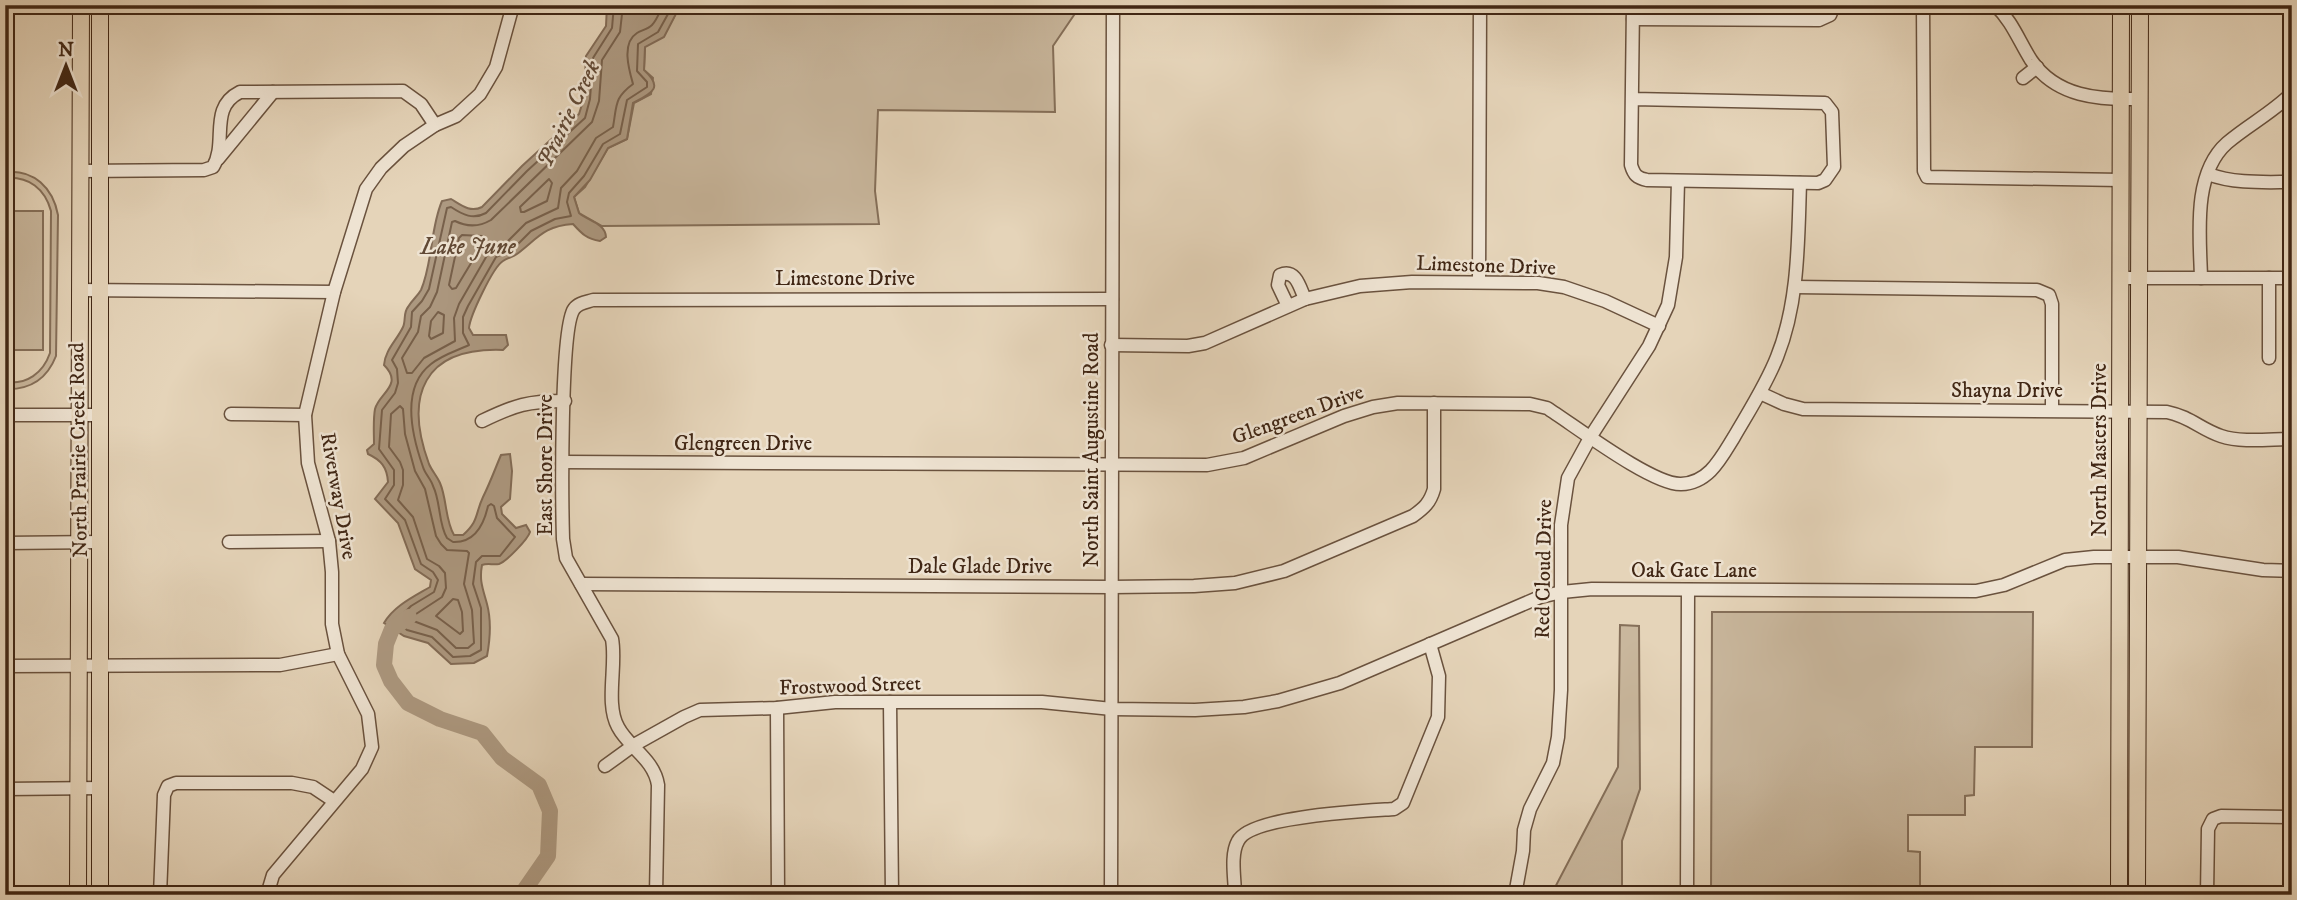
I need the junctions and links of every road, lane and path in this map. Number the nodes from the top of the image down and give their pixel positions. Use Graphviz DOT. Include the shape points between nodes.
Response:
graph roads {
  1 [pos="81,5"];
  2 [pos="100,5"];
  3 [pos="513,5"];
  4 [pos="1113,5"];
  5 [pos="1480,5"];
  6 [pos="1633,5"];
  7 [pos="1834,5"];
  8 [pos="1923,5"];
  9 [pos="1995,5"];
  10 [pos="2121,5"];
  11 [pos="2140,5"];
  12 [pos="1633,19"];
  13 [pos="2037,67"];
  14 [pos="2023,78"];
  15 [pos="273,92"];
  16 [pos="2292,93"];
  17 [pos="1633,99"];
  18 [pos="2120,99"];
  19 [pos="2140,99"];
  20 [pos="435,125"];
  21 [pos="217,161"];
  22 [pos="80,171"];
  23 [pos="99,171"];
  24 [pos="2208,174"];
  25 [pos="2121,180"];
  26 [pos="1678,181"];
  27 [pos="2292,182"];
  28 [pos="1800,183"];
  29 [pos="2122,278"];
  30 [pos="2140,278"];
  31 [pos="2201,278"];
  32 [pos="2269,278"];
  33 [pos="2292,278"];
  34 [pos="1479,282"];
  35 [pos="1795,287"];
  36 [pos="79,290"];
  37 [pos="99,291"];
  38 [pos="334,292"];
  39 [pos="1112,299"];
  40 [pos="1306,299"];
  41 [pos="578,305"];
  42 [pos="1288,306"];
  43 [pos="1659,326"];
  44 [pos="1111,345"];
  45 [pos="2269,358"];
  46 [pos="1760,393"];
  47 [pos="565,401"];
  48 [pos="1434,403"];
  49 [pos="2052,410"];
  50 [pos="2120,411"];
  51 [pos="2139,411"];
  52 [pos="230,414"];
  53 [pos="5,415"];
  54 [pos="79,415"];
  55 [pos="98,415"];
  56 [pos="305,415"];
  57 [pos="482,421"];
  58 [pos="1591,436"];
  59 [pos="2292,439"];
  60 [pos="564,463"];
  61 [pos="1111,465"];
  62 [pos="329,541"];
  63 [pos="101,542"];
  64 [pos="229,542"];
  65 [pos="5,543"];
  66 [pos="78,543"];
  67 [pos="2138,556"];
  68 [pos="2120,557"];
  69 [pos="2292,570"];
  70 [pos="581,584"];
  71 [pos="1112,587"];
  72 [pos="1688,590"];
  73 [pos="1562,592"];
  74 [pos="1430,644"];
  75 [pos="338,653"];
  76 [pos="5,666"];
  77 [pos="78,666"];
  78 [pos="100,667"];
  79 [pos="890,702"];
  80 [pos="778,708"];
  81 [pos="2120,708"];
  82 [pos="2138,708"];
  83 [pos="1112,709"];
  84 [pos="634,745"];
  85 [pos="605,766"];
  86 [pos="5,789"];
  87 [pos="78,789"];
  88 [pos="101,789"];
  89 [pos="334,801"];
  90 [pos="2292,817"];
  91 [pos="78,895"];
  92 [pos="100,895"];
  93 [pos="160,895"];
  94 [pos="267,895"];
  95 [pos="656,895"];
  96 [pos="778,895"];
  97 [pos="892,895"];
  98 [pos="1111,895"];
  99 [pos="1235,895"];
  100 [pos="1515,895"];
  101 [pos="1687,895"];
  102 [pos="2119,895"];
  103 [pos="2137,895"];
  104 [pos="2207,895"];
  1 -- 22 [label="main road, North Prairie Creek Road"];
  2 -- 23 [label="main road, North Prairie Creek Road"];
  3 -- 20 [label="street, Riverway Drive" via="491,79 456,116"];
  4 -- 39 [label="street, North Saint Augustine Road"];
  5 -- 34 [label="street"];
  6 -- 12 [label="street"];
  7 -- 12 [label="street" via="1830,15 1819,20"];
  8 -- 25 [label="street" via="1927,177"];
  9 -- 13 [label="street"];
  10 -- 18 [label="main road, North Masters Drive"];
  11 -- 19 [label="main road, North Masters Drive"];
  12 -- 17 [label="street"];
  13 -- 14 [label="street"];
  13 -- 18 [label="street" via="2069,91"];
  15 -- 20 [label="street" via="403,91 421,104"];
  15 -- 21 [label="street"];
  15 -- 21 [label="street" via="232,96 220,115"];
  16 -- 24 [label="street" via="2225,145"];
  17 -- 26 [label="street" via="1633,173 1647,180"];
  17 -- 28 [label="street" via="1825,103 1832,112 1833,167 1825,180"];
  18 -- 19 [label="street"];
  18 -- 25 [label="main road, North Masters Drive"];
  19 -- 30 [label="main road, North Masters Drive"];
  20 -- 38 [label="street, Riverway Drive" via="404,146 366,189"];
  21 -- 23 [label="street" via="204,170"];
  22 -- 23 [label="street"];
  22 -- 36 [label="main road, North Prairie Creek Road"];
  23 -- 37 [label="main road, North Prairie Creek Road"];
  24 -- 27 [label="street" via="2247,182"];
  24 -- 31 [label="street" via="2202,199"];
  25 -- 29 [label="main road, North Masters Drive"];
  26 -- 28 [label="street"];
  26 -- 43 [label="street, Red Cloud Drive" via="1676,257 1668,305"];
  28 -- 35 [label="street, Glengreen Drive"];
  29 -- 30 [label="street"];
  29 -- 50 [label="main road, North Masters Drive"];
  30 -- 31 [label="street"];
  30 -- 51 [label="main road, North Masters Drive"];
  31 -- 32 [label="street"];
  32 -- 33 [label="street"];
  32 -- 45 [label="street"];
  34 -- 40 [label="street, Limestone Drive" via="1380,284"];
  34 -- 43 [label="street, Limestone Drive" via="1564,287"];
  35 -- 46 [label="street, Glengreen Drive" via="1781,346"];
  35 -- 49 [label="street" via="2037,290 2049,295"];
  36 -- 37 [label="street"];
  36 -- 54 [label="main road, North Prairie Creek Road"];
  37 -- 38 [label="street"];
  37 -- 55 [label="main road, North Prairie Creek Road"];
  38 -- 56 [label="street, Riverway Drive"];
  39 -- 41 [label="street, Limestone Drive" via="593,300"];
  39 -- 44 [label="street, North Saint Augustine Road"];
  40 -- 42 [label="street, Limestone Drive"];
  40 -- 42 [label="street" via="1296,278 1285,273 1278,285"];
  41 -- 47 [label="street, East Shore Drive" via="568,322"];
  42 -- 44 [label="street, Limestone Drive" via="1205,343"];
  43 -- 58 [label="street, Red Cloud Drive"];
  44 -- 61 [label="street, North Saint Augustine Road"];
  46 -- 49 [label="street, Shayna Drive" via="1803,408"];
  46 -- 58 [label="street, Glengreen Drive" via="1715,467 1697,481 1664,481"];
  47 -- 57 [label="street" via="514,405"];
  47 -- 60 [label="street, East Shore Drive"];
  48 -- 58 [label="street, Glengreen Drive" via="1530,404 1547,408"];
  48 -- 61 [label="street, Glengreen Drive" via="1373,407 1244,458 1178,467"];
  48 -- 71 [label="street, Dale Glade Drive" via="1434,489 1430,502 1413,516 1284,572 1234,583"];
  49 -- 50 [label="street, Shayna Drive"];
  50 -- 51 [label="street, Shayna Drive"];
  50 -- 68 [label="main road, North Masters Drive"];
  51 -- 59 [label="street, Shayna Drive" via="2180,414 2224,437"];
  51 -- 67 [label="main road, North Masters Drive"];
  52 -- 56 [label="street"];
  53 -- 54 [label="street"];
  54 -- 55 [label="street"];
  54 -- 66 [label="main road, North Prairie Creek Road"];
  55 -- 63 [label="main road, North Prairie Creek Road"];
  56 -- 62 [label="street, Riverway Drive" via="309,463"];
  58 -- 73 [label="street, Red Cloud Drive" via="1574,464 1563,497"];
  60 -- 61 [label="street, Glengreen Drive"];
  60 -- 70 [label="street, East Shore Drive" via="563,539 566,558"];
  61 -- 71 [label="street, North Saint Augustine Road"];
  62 -- 64 [label="street"];
  62 -- 75 [label="street, Riverway Drive" via="332,624"];
  63 -- 66 [label="street"];
  63 -- 78 [label="main road, North Prairie Creek Road"];
  65 -- 66 [label="street"];
  66 -- 77 [label="main road, North Prairie Creek Road"];
  67 -- 68 [label="street, Oak Gate Lane"];
  67 -- 69 [label="street, Oak Gate Lane"];
  67 -- 82 [label="main road, North Masters Drive"];
  68 -- 72 [label="street, Oak Gate Lane" via="2065,560 2004,585 1976,591"];
  68 -- 81 [label="main road, North Masters Drive"];
  70 -- 71 [label="street, Dale Glade Drive"];
  70 -- 84 [label="street, East Shore Drive" via="612,639 613,709 618,727"];
  71 -- 83 [label="street, North Saint Augustine Road"];
  72 -- 73 [label="street, Oak Gate Lane"];
  72 -- 101 [label="street"];
  73 -- 74 [label="street, Oak Gate Lane" via="1511,608"];
  73 -- 100 [label="street, Red Cloud Drive" via="1557,748 1524,830"];
  74 -- 83 [label="street, Oak Gate Lane" via="1340,683 1278,701 1195,710"];
  74 -- 99 [label="street" via="1439,676 1438,717 1403,803 1394,809 1319,815 1244,833 1235,853"];
  75 -- 78 [label="street" via="280,665"];
  75 -- 89 [label="street, Riverway Drive" via="369,714 373,733 362,768"];
  76 -- 77 [label="street"];
  77 -- 78 [label="street"];
  77 -- 87 [label="main road, North Prairie Creek Road"];
  78 -- 88 [label="main road, North Prairie Creek Road"];
  79 -- 80 [label="street, Frostwood Street"];
  79 -- 83 [label="street, Frostwood Street" via="1042,702"];
  79 -- 97 [label="street"];
  80 -- 84 [label="street, Frostwood Street" via="700,710"];
  80 -- 96 [label="street"];
  81 -- 82 [label="main road"];
  81 -- 102 [label="main road, North Masters Drive"];
  82 -- 103 [label="main road, North Masters Drive"];
  83 -- 98 [label="street, North Saint Augustine Road"];
  84 -- 85 [label="street, Frostwood Street"];
  84 -- 95 [label="street, East Shore Drive" via="656,773 658,785"];
  86 -- 87 [label="street"];
  87 -- 88 [label="street"];
  87 -- 91 [label="main road, North Prairie Creek Road"];
  88 -- 92 [label="main road, North Prairie Creek Road"];
  89 -- 93 [label="street" via="313,787 292,783 168,786"];
  89 -- 94 [label="street, Riverway Drive" via="273,875"];
  90 -- 104 [label="street" via="2213,819 2208,829"];
}
